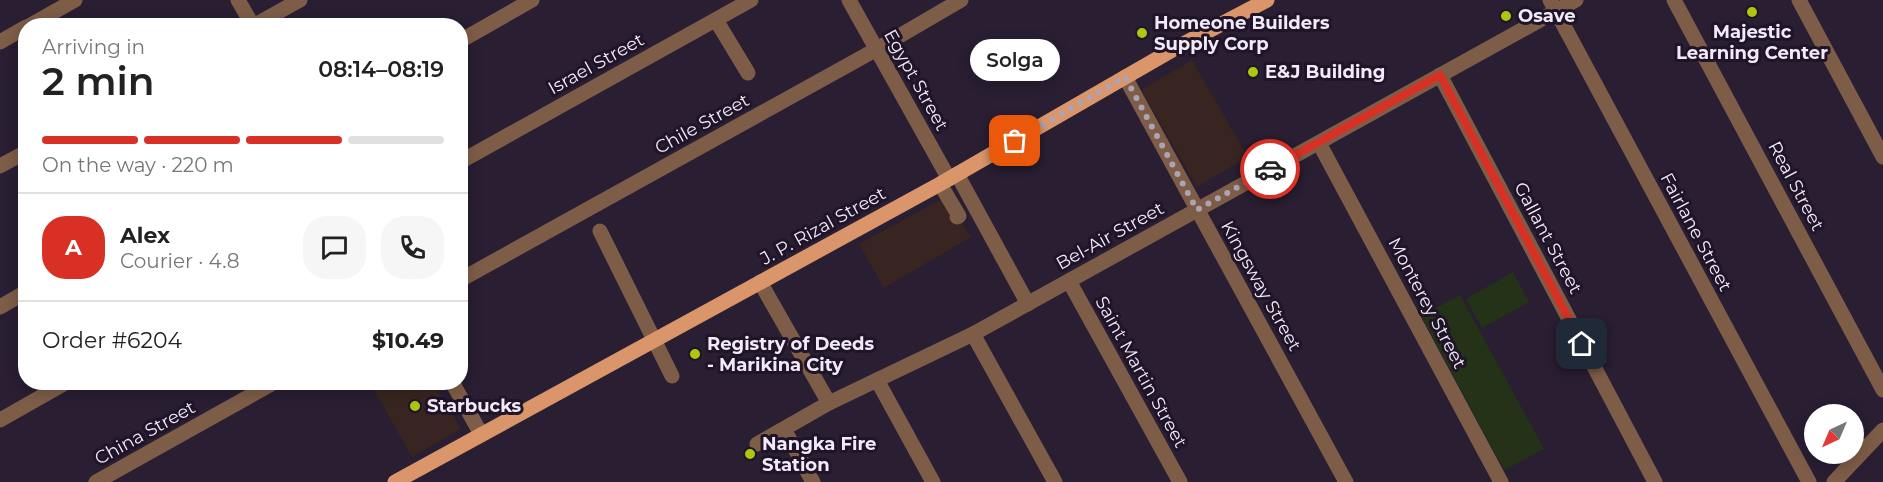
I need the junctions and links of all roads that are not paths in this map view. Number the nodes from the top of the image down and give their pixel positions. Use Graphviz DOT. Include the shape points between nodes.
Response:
graph roads {
  1 [pos="75,0"];
  2 [pos="238,0"];
  3 [pos="300,0"];
  4 [pos="532,0"];
  5 [pos="751,0"];
  6 [pos="849,0"];
  7 [pos="961,0"];
  8 [pos="1267,0"];
  9 [pos="1576,0"];
  10 [pos="1674,0"];
  11 [pos="1799,0"];
  12 [pos="1553,6"];
  13 [pos="42,18"];
  14 [pos="248,18"];
  15 [pos="267,18"];
  16 [pos="716,20"];
  17 [pos="18,31"];
  18 [pos="468,36"];
  19 [pos="0,42"];
  20 [pos="877,49"];
  21 [pos="748,73"];
  22 [pos="1440,75"];
  23 [pos="1125,77"];
  24 [pos="1319,143"];
  25 [pos="18,156"];
  26 [pos="1883,157"];
  27 [pos="468,158"];
  28 [pos="0,166"];
  29 [pos="949,179"];
  30 [pos="975,207"];
  31 [pos="1197,210"];
  32 [pos="600,231"];
  33 [pos="468,276"];
  34 [pos="1069,281"];
  35 [pos="760,282"];
  36 [pos="18,297"];
  37 [pos="1028,303"];
  38 [pos="0,307"];
  39 [pos="973,334"];
  40 [pos="655,339"];
  41 [pos="672,376"];
  42 [pos="877,380"];
  43 [pos="53,390"];
  44 [pos="261,390"];
  45 [pos="457,390"];
  46 [pos="1883,390"];
  47 [pos="829,403"];
  48 [pos="0,420"];
  49 [pos="784,429"];
  50 [pos="1883,430"];
  51 [pos="482,434"];
  52 [pos="757,444"];
  53 [pos="96,482"];
  54 [pos="395,482"];
  55 [pos="813,482"];
  56 [pos="933,482"];
  57 [pos="1056,482"];
  58 [pos="1180,482"];
  59 [pos="1346,482"];
  60 [pos="1501,482"];
  61 [pos="1655,482"];
  62 [pos="1809,482"];
  63 [pos="1834,482"];
  1 -- 13 [label="street"];
  2 -- 14 [label="street"];
  3 -- 15 [label="street"];
  4 -- 18 [label="street"];
  5 -- 16 [label="street, Israel Street"];
  6 -- 20 [label="street, Egypt Street"];
  7 -- 20 [label="street, Chile Street"];
  8 -- 23 [label="main road, J. P. Rizal Street"];
  9 -- 12 [label="street, Bel-Air Street"];
  10 -- 46 [label="street, Real Street"];
  11 -- 26 [label="street"];
  12 -- 22 [label="street, Bel-Air Street"];
  12 -- 62 [label="street, Fairlane Street"];
  16 -- 21 [label="street"];
  16 -- 27 [label="street, Israel Street"];
  17 -- 19 [label="street"];
  20 -- 29 [label="street, Egypt Street"];
  20 -- 33 [label="street, Chile Street"];
  22 -- 24 [label="street, Bel-Air Street"];
  22 -- 61 [label="street, Gallant Street"];
  23 -- 29 [label="main road, J. P. Rizal Street"];
  23 -- 31 [label="street, Kingsway Street"];
  24 -- 31 [label="street, Bel-Air Street"];
  24 -- 60 [label="street, Monterey Street"];
  25 -- 28 [label="street"];
  29 -- 30 [label="street"];
  29 -- 30 [label="street" via="958,217"];
  29 -- 35 [label="main road, J. P. Rizal Street"];
  30 -- 37 [label="street"];
  31 -- 34 [label="street, Bel-Air Street"];
  31 -- 59 [label="street, Kingsway Street"];
  32 -- 40 [label="street"];
  34 -- 37 [label="street, Bel-Air Street"];
  34 -- 58 [label="street, Saint Martin Street"];
  35 -- 40 [label="main road, J. P. Rizal Street"];
  35 -- 47 [label="street"];
  36 -- 38 [label="street"];
  37 -- 39 [label="street, Bel-Air Street"];
  39 -- 42 [label="street, Bel-Air Street"];
  39 -- 57 [label="street"];
  40 -- 41 [label="street"];
  40 -- 51 [label="main road, J. P. Rizal Street"];
  42 -- 47 [label="street, Bel-Air Street"];
  42 -- 56 [label="street"];
  43 -- 48 [label="street"];
  44 -- 53 [label="street, China Street"];
  45 -- 51 [label="street"];
  47 -- 49 [label="street, Bel-Air Street"];
  49 -- 52 [label="street, Bel-Air Street"];
  49 -- 55 [label="street"];
  50 -- 63 [label="street"];
  51 -- 54 [label="main road, J. P. Rizal Street"];
}
